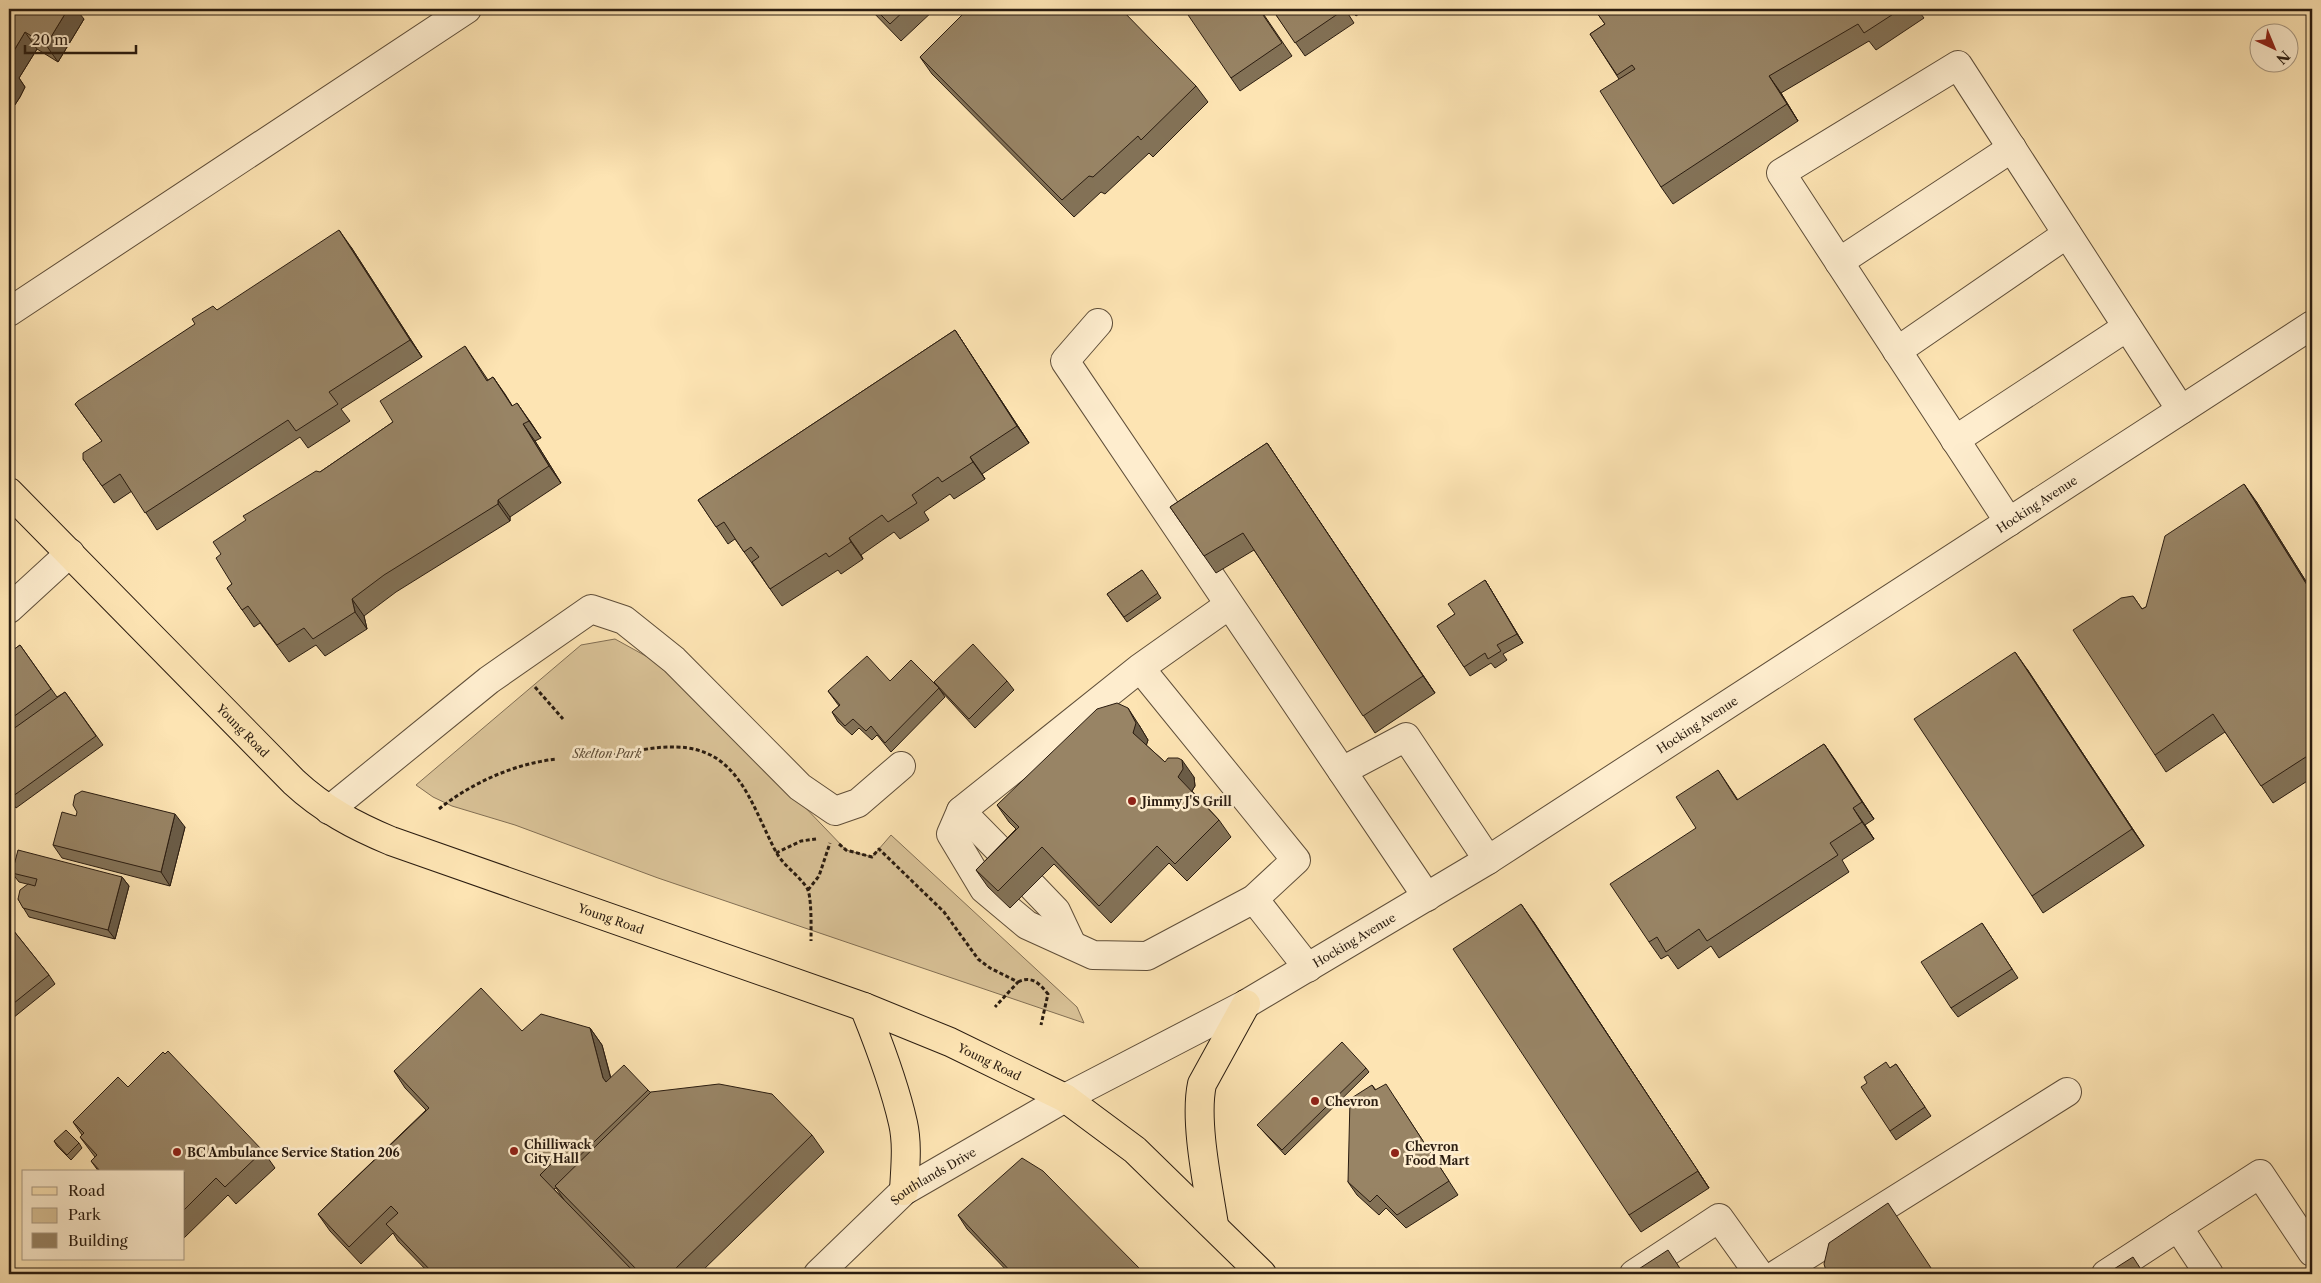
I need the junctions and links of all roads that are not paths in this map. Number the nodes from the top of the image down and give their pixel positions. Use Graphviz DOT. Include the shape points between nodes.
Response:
graph roads {
  1 [pos="467,9"];
  2 [pos="2012,148"];
  3 [pos="2067,234"];
  4 [pos="1839,262"];
  5 [pos="11,307"];
  6 [pos="1098,323"];
  7 [pos="2312,325"];
  8 [pos="2128,327"];
  9 [pos="1898,351"];
  10 [pos="2181,410"];
  11 [pos="1955,440"];
  12 [pos="9,492"];
  13 [pos="2009,522"];
  14 [pos="70,553"];
  15 [pos="1229,605"];
  16 [pos="9,609"];
  17 [pos="1140,668"];
  18 [pos="901,766"];
  19 [pos="1342,771"];
  20 [pos="328,810"];
  21 [pos="961,810"];
  22 [pos="1488,860"];
  23 [pos="1012,863"];
  24 [pos="1032,886"];
  25 [pos="1427,897"];
  26 [pos="1254,899"];
  27 [pos="1072,946"];
  28 [pos="1308,968"];
  29 [pos="1246,1004"];
  30 [pos="864,1006"];
  31 [pos="2067,1092"];
  32 [pos="1065,1098"];
  33 [pos="904,1191"];
  34 [pos="1214,1225"];
  35 [pos="2178,1227"];
  36 [pos="2312,1252"];
  37 [pos="818,1274"];
  38 [pos="1262,1274"];
  39 [pos="1634,1274"];
  40 [pos="1759,1274"];
  41 [pos="1777,1274"];
  42 [pos="2106,1274"];
  43 [pos="2209,1274"];
  1 -- 5 [label="street"];
  2 -- 3 [label="street"];
  2 -- 4 [label="street"];
  2 -- 4 [label="street" via="1958,65 1781,173"];
  3 -- 8 [label="street"];
  3 -- 9 [label="street"];
  4 -- 9 [label="street"];
  6 -- 15 [label="street" via="1065,362"];
  7 -- 10 [label="street, Hocking Avenue"];
  8 -- 10 [label="street"];
  8 -- 11 [label="street"];
  9 -- 11 [label="street"];
  10 -- 13 [label="street, Hocking Avenue"];
  11 -- 13 [label="street"];
  12 -- 14 [label="main road, Young Road"];
  13 -- 22 [label="street, Hocking Avenue"];
  14 -- 16 [label="street"];
  14 -- 20 [label="main road, Young Road" via="294,782"];
  15 -- 17 [label="street"];
  15 -- 19 [label="street"];
  17 -- 21 [label="street"];
  17 -- 26 [label="street" via="1296,860"];
  18 -- 20 [label="street" via="858,803 835,811 800,787 674,660 624,620 590,609 489,680"];
  19 -- 22 [label="street" via="1406,737"];
  19 -- 25 [label="street"];
  20 -- 30 [label="main road, Young Road" via="390,841"];
  21 -- 23 [label="street"];
  21 -- 27 [label="street" via="951,834 984,889 1027,925"];
  22 -- 25 [label="street, Hocking Avenue"];
  24 -- 27 [label="street" via="1056,911"];
  25 -- 28 [label="street, Hocking Avenue"];
  26 -- 27 [label="street" via="1147,956 1094,955"];
  26 -- 28 [label="street"];
  28 -- 29 [label="street, Hocking Avenue"];
  29 -- 32 [label="street, Hocking Avenue"];
  29 -- 34 [label="main road" via="1202,1084 1199,1096"];
  30 -- 32 [label="main road, Young Road" via="950,1042"];
  30 -- 33 [label="main road" via="883,1053 903,1124 906,1156"];
  31 -- 41 [label="street"];
  32 -- 33 [label="street, Southlands Drive"];
  32 -- 34 [label="main road, Young Road" via="1135,1150"];
  33 -- 37 [label="street, Southlands Drive"];
  34 -- 38 [label="main road, Young Road"];
  35 -- 36 [label="street" via="2260,1174"];
  35 -- 42 [label="street"];
  35 -- 43 [label="street"];
  39 -- 40 [label="street" via="1719,1218"];
}
